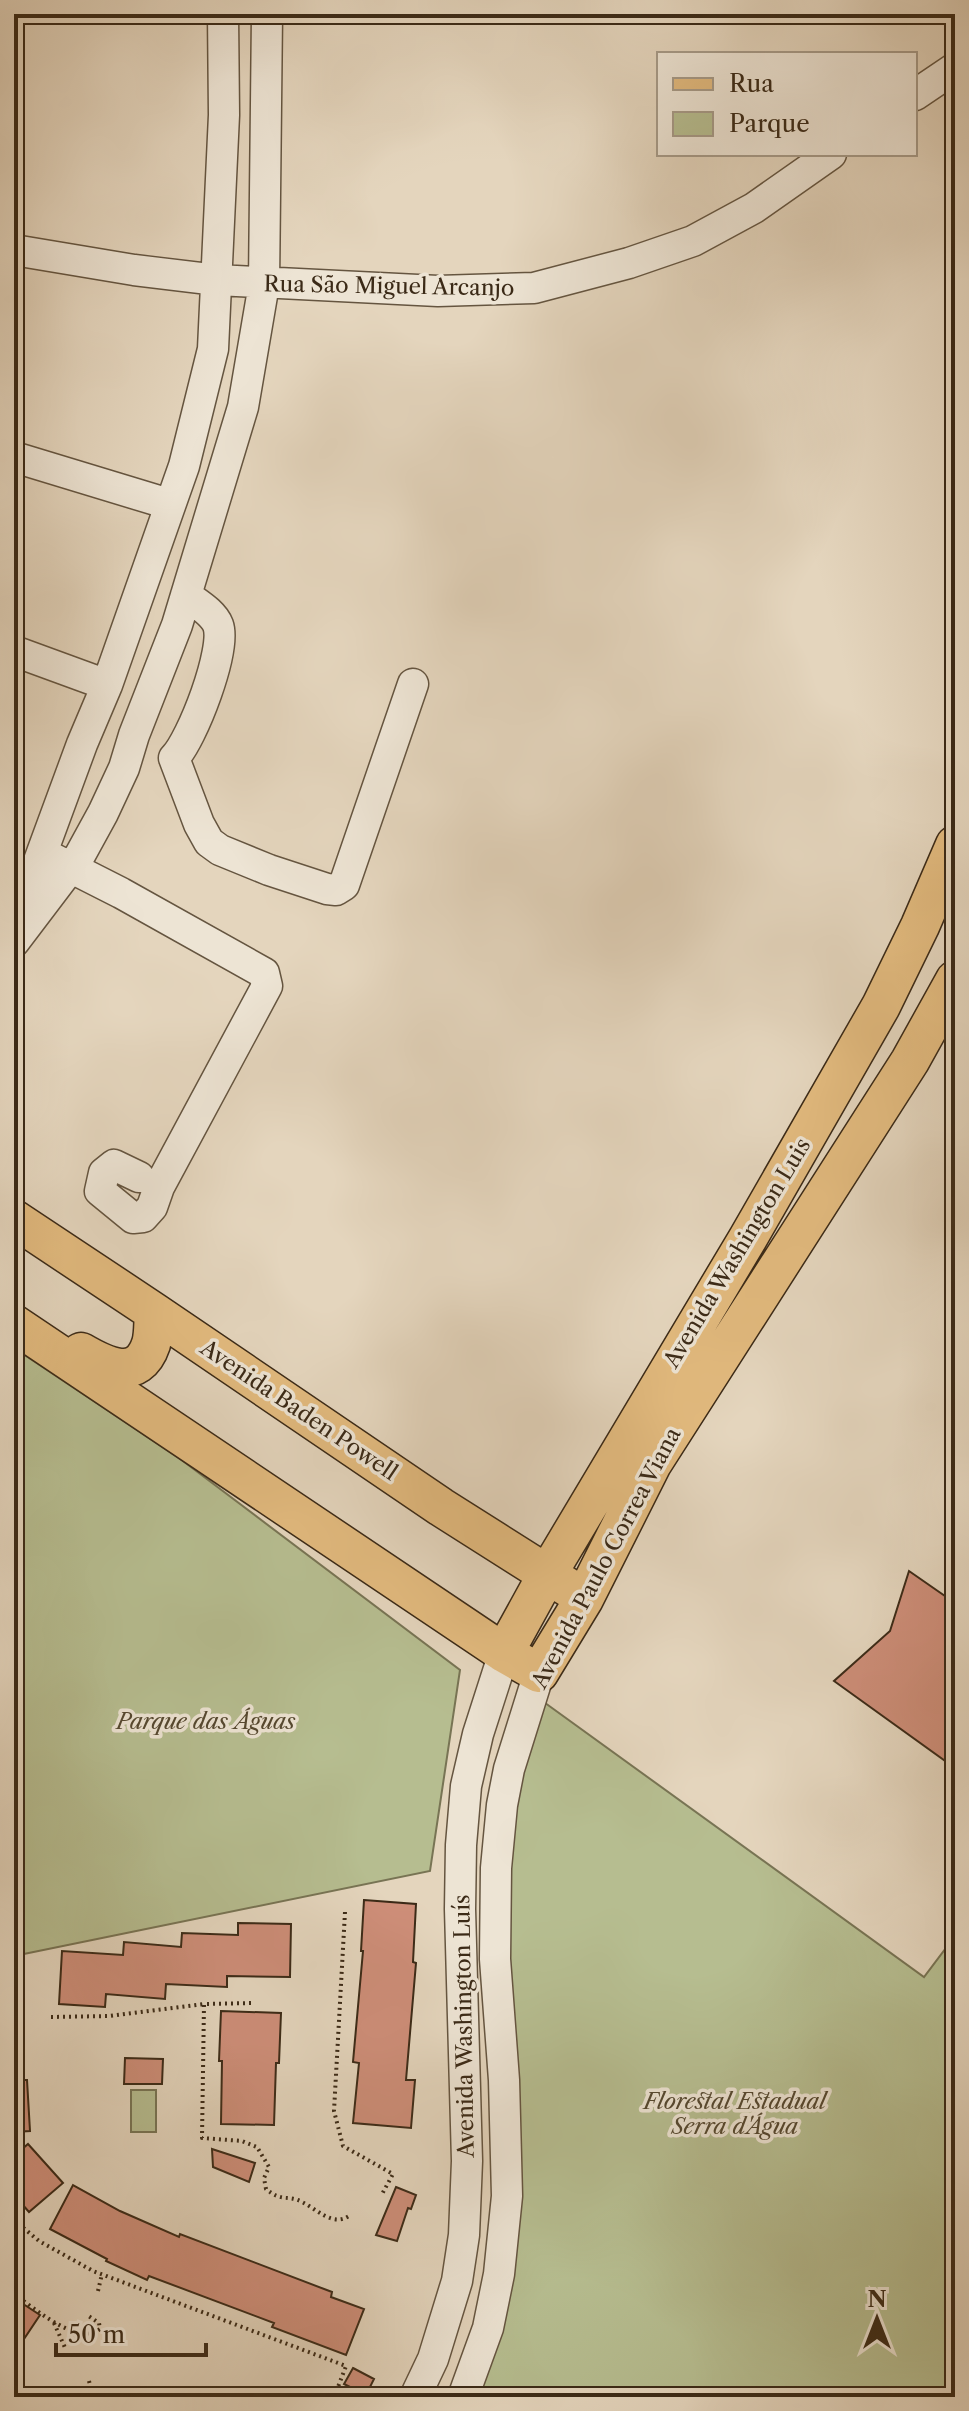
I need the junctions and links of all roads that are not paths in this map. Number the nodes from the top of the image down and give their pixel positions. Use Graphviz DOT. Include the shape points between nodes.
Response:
graph roads {
  1 [pos="223,14"];
  2 [pos="267,14"];
  3 [pos="952,69"];
  4 [pos="917,94"];
  5 [pos="828,156"];
  6 [pos="14,250"];
  7 [pos="217,280"];
  8 [pos="264,284"];
  9 [pos="14,457"];
  10 [pos="169,504"];
  11 [pos="186,595"];
  12 [pos="14,651"];
  13 [pos="413,684"];
  14 [pos="107,685"];
  15 [pos="134,735"];
  16 [pos="82,744"];
  17 [pos="174,758"];
  18 [pos="955,845"];
  19 [pos="42,852"];
  20 [pos="70,868"];
  21 [pos="29,894"];
  22 [pos="14,928"];
  23 [pos="14,942"];
  24 [pos="955,980"];
  25 [pos="139,1177"];
  26 [pos="14,1219"];
  27 [pos="14,1311"];
  28 [pos="154,1312"];
  29 [pos="14,1324"];
  30 [pos="548,1573"];
  31 [pos="584,1599"];
  32 [pos="504,1653"];
  33 [pos="539,1673"];
  34 [pos="415,2397"];
  35 [pos="463,2397"];
  1 -- 7 [label="street"];
  2 -- 8 [label="street"];
  3 -- 4 [label="street"];
  5 -- 8 [label="street, Rua São Miguel Arcanjo" via="754,208 693,241 534,288 438,291"];
  6 -- 7 [label="street, Rua São Miguel Arcanjo"];
  7 -- 8 [label="street, Rua São Miguel Arcanjo"];
  7 -- 10 [label="street" via="213,349 184,466"];
  8 -- 11 [label="street" via="243,407"];
  9 -- 10 [label="street"];
  10 -- 14 [label="street"];
  11 -- 15 [label="street"];
  11 -- 17 [label="street" via="218,625 220,644 192,729"];
  12 -- 14 [label="street"];
  13 -- 17 [label="street" via="344,885 336,890 269,870 209,842"];
  14 -- 16 [label="street"];
  15 -- 16 [label="street" via="98,800 89,806 78,799 74,783"];
  15 -- 17 [label="street" via="160,757"];
  15 -- 20 [label="street" via="103,813"];
  16 -- 19 [label="street"];
  18 -- 30 [label="main road, Avenida Washington Luis" via="867,1032"];
  19 -- 20 [label="street"];
  19 -- 21 [label="street"];
  20 -- 21 [label="street"];
  20 -- 25 [label="street" via="251,965 264,973 267,986 152,1207 143,1217 133,1218 100,1191 104,1173 114,1165"];
  21 -- 22 [label="street"];
  21 -- 23 [label="street"];
  24 -- 31 [label="main road, Avenida Paulo Correa Viana" via="910,1061 652,1464"];
  26 -- 28 [label="main road, Avenida Baden Powell"];
  27 -- 28 [label="main road" via="118,1369 131,1367 147,1353"];
  28 -- 30 [label="main road, Avenida Baden Powell" via="441,1507"];
  29 -- 32 [label="main road"];
  30 -- 31 [label="main road, Avenida Baden Powell"];
  30 -- 32 [label="main road, Avenida Washington Luis"];
  31 -- 33 [label="main road, Avenida Paulo Correa Viana"];
  32 -- 33 [label="main road"];
  32 -- 34 [label="street, Avenida Washington Luís" via="466,1786 461,1845 464,2235 457,2281"];
  33 -- 35 [label="street, Avenida Paulo Correa Viana" via="502,1805 495,1959 507,2196 488,2328"];
}
